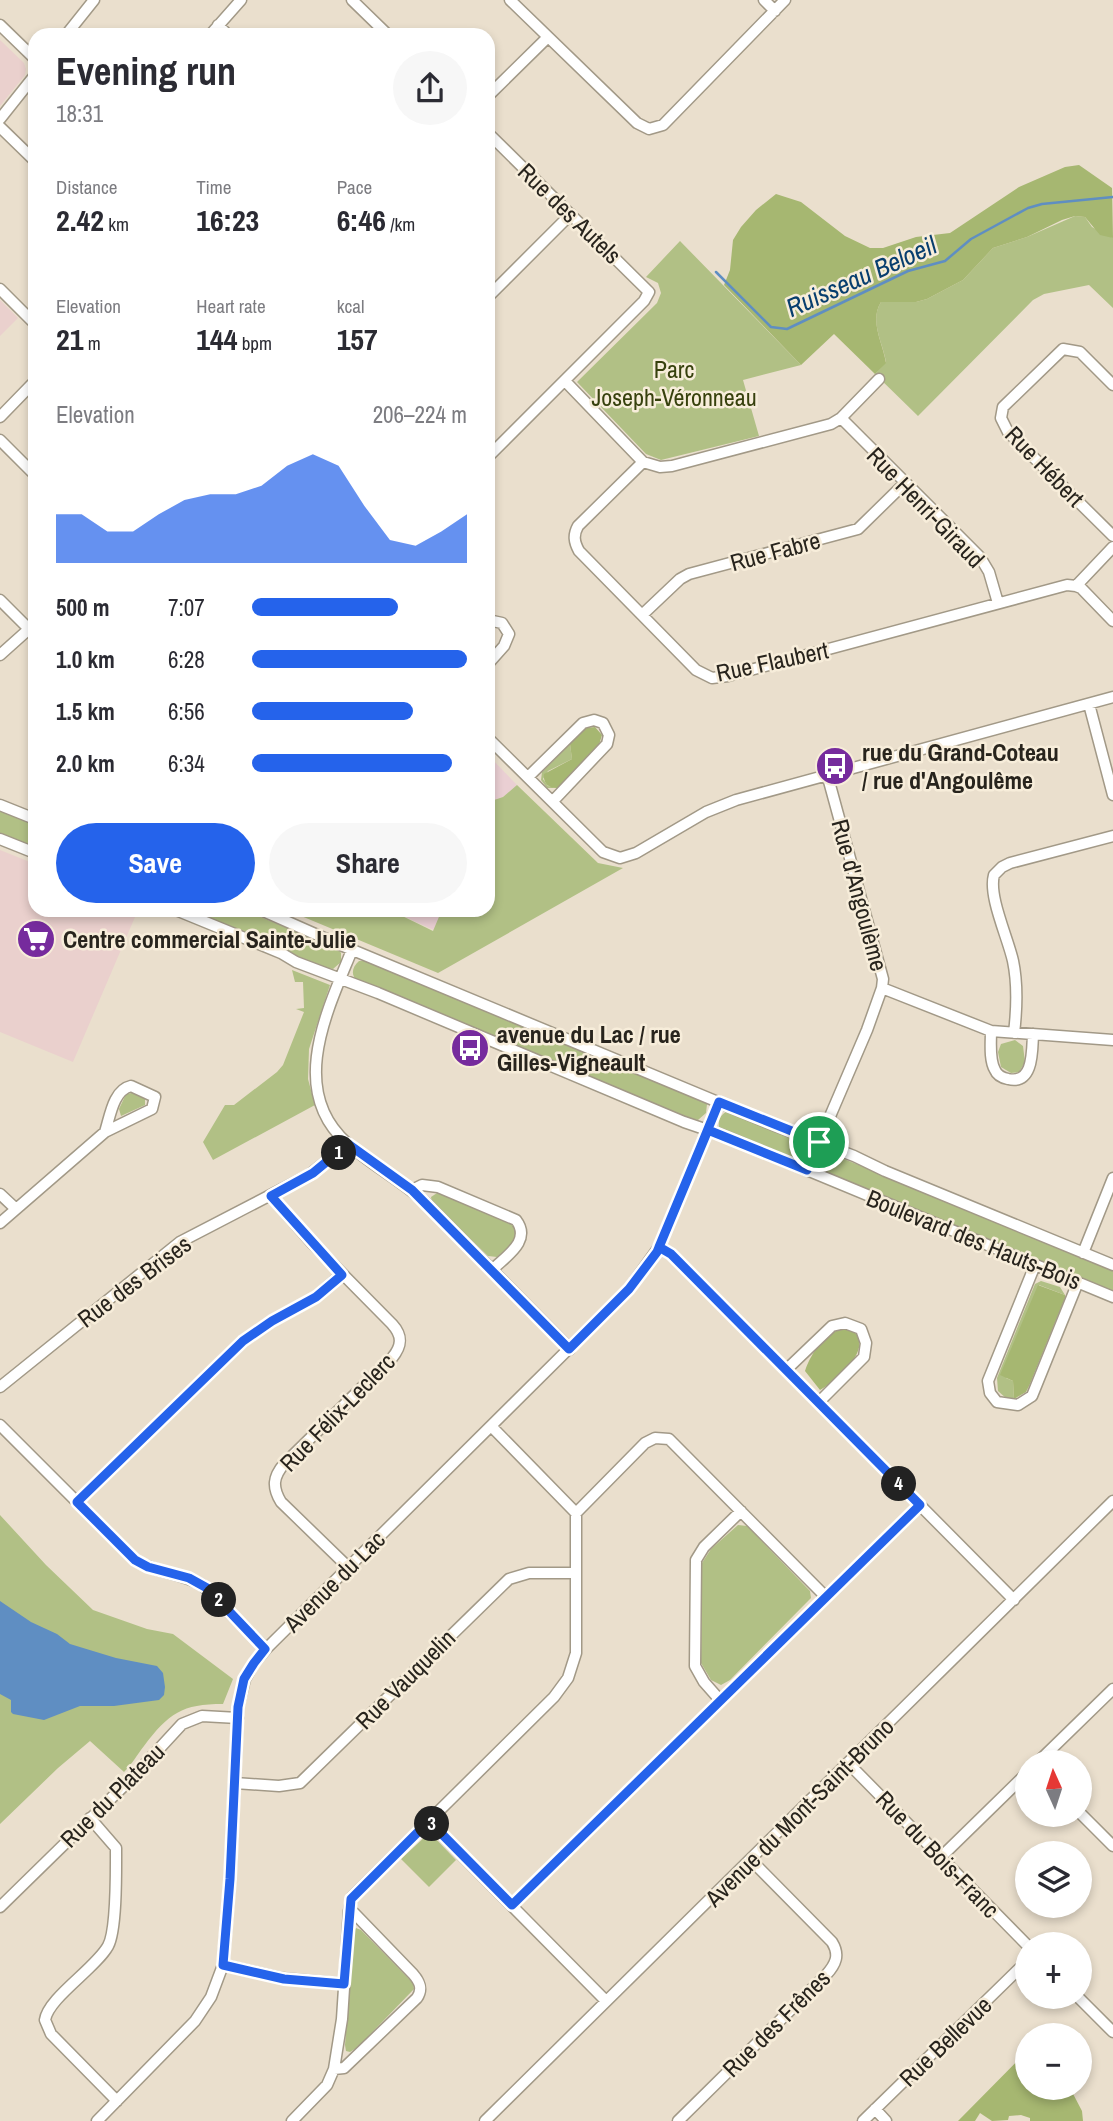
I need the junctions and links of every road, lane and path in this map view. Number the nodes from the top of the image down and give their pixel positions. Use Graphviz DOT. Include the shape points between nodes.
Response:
graph roads {
  1 [pos="94,0"];
  2 [pos="241,0"];
  3 [pos="352,0"];
  4 [pos="510,0"];
  5 [pos="764,0"];
  6 [pos="785,0"];
  7 [pos="775,11"];
  8 [pos="0,25"];
  9 [pos="218,25"];
  10 [pos="72,28"];
  11 [pos="216,28"];
  12 [pos="221,28"];
  13 [pos="381,28"];
  14 [pos="548,37"];
  15 [pos="28,52"];
  16 [pos="28,84"];
  17 [pos="495,89"];
  18 [pos="0,119"];
  19 [pos="0,127"];
  20 [pos="495,140"];
  21 [pos="28,154"];
  22 [pos="571,214"];
  23 [pos="495,288"];
  24 [pos="0,289"];
  25 [pos="28,317"];
  26 [pos="879,379"];
  27 [pos="565,381"];
  28 [pos="1113,385"];
  29 [pos="28,388"];
  30 [pos="0,417"];
  31 [pos="841,418"];
  32 [pos="0,440"];
  33 [pos="495,447"];
  34 [pos="643,462"];
  35 [pos="28,468"];
  36 [pos="905,483"];
  37 [pos="1113,536"];
  38 [pos="1113,547"];
  39 [pos="1076,586"];
  40 [pos="0,600"];
  41 [pos="998,603"];
  42 [pos="642,615"];
  43 [pos="1113,621"];
  44 [pos="495,622"];
  45 [pos="28,628"];
  46 [pos="28,635"];
  47 [pos="0,655"];
  48 [pos="495,656"];
  49 [pos="1113,697"];
  50 [pos="1089,704"];
  51 [pos="495,745"];
  52 [pos="827,774"];
  53 [pos="528,777"];
  54 [pos="1113,795"];
  55 [pos="552,801"];
  56 [pos="0,805"];
  57 [pos="28,816"];
  58 [pos="1113,836"];
  59 [pos="0,839"];
  60 [pos="28,850"];
  61 [pos="193,917"];
  62 [pos="284,917"];
  63 [pos="352,950"];
  64 [pos="341,979"];
  65 [pos="882,988"];
  66 [pos="991,1031"];
  67 [pos="1014,1033"];
  68 [pos="1033,1034"];
  69 [pos="1113,1040"];
  70 [pos="719,1102"];
  71 [pos="708,1130"];
  72 [pos="105,1132"];
  73 [pos="819,1142"];
  74 [pos="348,1144"];
  75 [pos="807,1170"];
  76 [pos="1113,1178"];
  77 [pos="412,1190"];
  78 [pos="0,1194"];
  79 [pos="271,1196"];
  80 [pos="16,1209"];
  81 [pos="0,1223"];
  82 [pos="659,1247"];
  83 [pos="1083,1252"];
  84 [pos="1035,1265"];
  85 [pos="1113,1265"];
  86 [pos="492,1270"];
  87 [pos="342,1275"];
  88 [pos="1078,1282"];
  89 [pos="1113,1297"];
  90 [pos="569,1349"];
  91 [pos="786,1370"];
  92 [pos="0,1387"];
  93 [pos="819,1402"];
  94 [pos="0,1424"];
  95 [pos="491,1426"];
  96 [pos="77,1502"];
  97 [pos="1113,1502"];
  98 [pos="920,1505"];
  99 [pos="741,1511"];
  100 [pos="576,1513"];
  101 [pos="348,1567"];
  102 [pos="576,1573"];
  103 [pos="825,1596"];
  104 [pos="1013,1600"];
  105 [pos="265,1649"];
  106 [pos="1113,1689"];
  107 [pos="719,1699"];
  108 [pos="238,1717"];
  109 [pos="1050,1750"];
  110 [pos="848,1763"];
  111 [pos="235,1783"];
  112 [pos="1015,1785"];
  113 [pos="90,1818"];
  114 [pos="429,1821"];
  115 [pos="1092,1825"];
  116 [pos="1113,1846"];
  117 [pos="941,1857"];
  118 [pos="751,1860"];
  119 [pos="512,1905"];
  120 [pos="0,1907"];
  121 [pos="349,1911"];
  122 [pos="1015,1933"];
  123 [pos="223,1965"];
  124 [pos="1015,1973"];
  125 [pos="344,1984"];
  126 [pos="606,2001"];
  127 [pos="1090,2009"];
  128 [pos="1113,2032"];
  129 [pos="334,2069"];
  130 [pos="117,2101"];
  131 [pos="875,2109"];
  132 [pos="97,2121"];
  133 [pos="292,2121"];
  134 [pos="485,2121"];
  135 [pos="678,2121"];
  136 [pos="863,2121"];
  137 [pos="886,2121"];
  1 -- 10 [label="street"];
  2 -- 9 [label="street"];
  3 -- 13 [label="street"];
  4 -- 14 [label="street"];
  5 -- 7 [label="street"];
  6 -- 7 [label="street"];
  7 -- 14 [label="street" via="663,125 652,129 640,126"];
  8 -- 15 [label="street"];
  9 -- 11 [label="street"];
  9 -- 12 [label="street"];
  14 -- 17 [label="street"];
  16 -- 18 [label="street"];
  19 -- 21 [label="street"];
  20 -- 22 [label="street, Rue des Autels"];
  22 -- 23 [label="street"];
  22 -- 27 [label="street, Rue des Autels" via="649,294"];
  24 -- 25 [label="street"];
  26 -- 31 [label="street"];
  27 -- 33 [label="street"];
  27 -- 34 [label="street"];
  28 -- 37 [label="street, Rue Hébert" via="1080,352 1063,349 1003,407 1001,418 1012,436"];
  29 -- 30 [label="street"];
  31 -- 34 [label="street" via="672,466"];
  31 -- 36 [label="street, Rue Henri-Giraud"];
  32 -- 35 [label="street"];
  34 -- 42 [label="street, Rue Flaubert" via="581,523 574,538 579,551"];
  36 -- 41 [label="street, Rue Henri-Giraud" via="980,557"];
  36 -- 42 [label="street, Rue Fabre" via="858,529 684,576"];
  38 -- 39 [label="street"];
  39 -- 41 [label="street, Rue Flaubert"];
  39 -- 43 [label="street"];
  40 -- 45 [label="street"];
  41 -- 42 [label="street, Rue Flaubert" via="717,678 696,670"];
  44 -- 48 [label="street" via="502,623 509,635"];
  46 -- 47 [label="street"];
  49 -- 50 [label="street"];
  50 -- 52 [label="street"];
  50 -- 54 [label="street"];
  51 -- 53 [label="street"];
  52 -- 55 [label="street" via="721,806 620,858 603,852"];
  52 -- 65 [label="street, Rue d'Angoulème" via="876,949"];
  53 -- 55 [label="street"];
  53 -- 55 [label="street" via="583,723 594,719 603,723 609,735 607,744"];
  56 -- 57 [label="street"];
  58 -- 67 [label="street" via="1010,863 994,875 993,889 1016,983"];
  59 -- 60 [label="street"];
  61 -- 64 [label="street, Boulevard des Hauts-Bois"];
  62 -- 63 [label="street, Boulevard des Hauts-Bois"];
  63 -- 64 [label="street"];
  63 -- 70 [label="street, Boulevard des Hauts-Bois"];
  64 -- 71 [label="street, Boulevard des Hauts-Bois"];
  64 -- 74 [label="street" via="320,1034 315,1073 328,1118"];
  65 -- 66 [label="street"];
  65 -- 73 [label="street, Rue d'Angoulème"];
  66 -- 67 [label="street"];
  66 -- 68 [label="street" via="993,1067 1010,1080 1029,1070"];
  67 -- 68 [label="street"];
  68 -- 69 [label="street"];
  70 -- 71 [label="street, Avenue du Lac"];
  70 -- 73 [label="street, Boulevard des Hauts-Bois"];
  71 -- 75 [label="street, Boulevard des Hauts-Bois"];
  71 -- 82 [label="street, Avenue du Lac"];
  72 -- 72 [label="street" via="149,1111 155,1097 131,1086 123,1089"];
  72 -- 80 [label="street"];
  73 -- 75 [label="street, Rue d'Angoulème"];
  73 -- 83 [label="street, Boulevard des Hauts-Bois"];
  74 -- 77 [label="street"];
  74 -- 79 [label="street, Rue des Brises" via="313,1173"];
  75 -- 84 [label="street, Boulevard des Hauts-Bois"];
  76 -- 83 [label="street"];
  77 -- 86 [label="street"];
  77 -- 86 [label="street" via="422,1185 438,1187 516,1220 522,1233 520,1242"];
  78 -- 80 [label="street"];
  79 -- 87 [label="street, Rue Félix-Leclerc"];
  79 -- 92 [label="street, Rue des Brises" via="172,1247"];
  80 -- 81 [label="street"];
  82 -- 90 [label="street, Avenue du Lac" via="629,1289"];
  82 -- 91 [label="street"];
  83 -- 85 [label="street, Boulevard des Hauts-Bois"];
  84 -- 88 [label="street, Boulevard des Hauts-Bois"];
  84 -- 88 [label="street" via="988,1381 990,1393 1001,1404 1018,1405 1032,1396"];
  86 -- 90 [label="street"];
  87 -- 96 [label="street" via="316,1297 243,1341"];
  87 -- 101 [label="street, Rue Félix-Leclerc" via="397,1329 401,1345 284,1464 274,1482 281,1502"];
  88 -- 89 [label="street, Boulevard des Hauts-Bois"];
  90 -- 95 [label="street, Avenue du Lac"];
  91 -- 93 [label="street"];
  91 -- 93 [label="street" via="832,1325 845,1323 861,1329 864,1357"];
  93 -- 98 [label="street"];
  94 -- 96 [label="street"];
  95 -- 100 [label="street"];
  95 -- 101 [label="street, Avenue du Lac"];
  96 -- 105 [label="street" via="135,1560 207,1588"];
  97 -- 104 [label="street, Avenue du Mont-Saint-Bruno"];
  98 -- 103 [label="street"];
  98 -- 104 [label="street"];
  99 -- 100 [label="street" via="674,1442 662,1438 645,1443"];
  99 -- 103 [label="street"];
  99 -- 107 [label="street" via="696,1560 695,1666"];
  100 -- 102 [label="street"];
  101 -- 105 [label="street, Avenue du Lac"];
  102 -- 111 [label="street, Rue Vauquelin" via="529,1573 509,1579 300,1783"];
  102 -- 114 [label="street" via="576,1648 566,1682"];
  103 -- 107 [label="street"];
  104 -- 110 [label="street, Avenue du Mont-Saint-Bruno"];
  105 -- 108 [label="street, Avenue du Lac" via="244,1679"];
  106 -- 109 [label="street"];
  107 -- 119 [label="street"];
  108 -- 111 [label="street, Avenue du Lac"];
  108 -- 113 [label="street, Rue du Plateau" via="202,1716 182,1724"];
  110 -- 117 [label="street, Rue du Bois-Franc"];
  110 -- 118 [label="street, Avenue du Mont-Saint-Bruno"];
  111 -- 123 [label="street, Avenue du Lac"];
  112 -- 117 [label="street"];
  113 -- 120 [label="street, Rue du Plateau"];
  113 -- 130 [label="street" via="116,1848 111,1935 105,1950 50,2007 45,2020 51,2034"];
  114 -- 119 [label="street"];
  114 -- 121 [label="street" via="354,1895"];
  115 -- 116 [label="street"];
  117 -- 122 [label="street, Rue du Bois-Franc"];
  118 -- 126 [label="street, Avenue du Mont-Saint-Bruno"];
  118 -- 135 [label="street, Rue des Frênes" via="832,1942 837,1959"];
  119 -- 126 [label="street"];
  121 -- 125 [label="street"];
  121 -- 129 [label="street" via="414,1974 421,1990 344,2068"];
  123 -- 125 [label="street" via="284,1979"];
  123 -- 130 [label="street, Avenue du Lac" via="211,1997 195,2021"];
  124 -- 131 [label="street, Rue Bellevue"];
  125 -- 129 [label="street"];
  126 -- 134 [label="street, Avenue du Mont-Saint-Bruno"];
  127 -- 128 [label="street"];
  129 -- 133 [label="street" via="327,2085"];
  130 -- 132 [label="street, Avenue du Lac"];
  131 -- 136 [label="street, Rue Bellevue"];
  131 -- 137 [label="street"];
}
